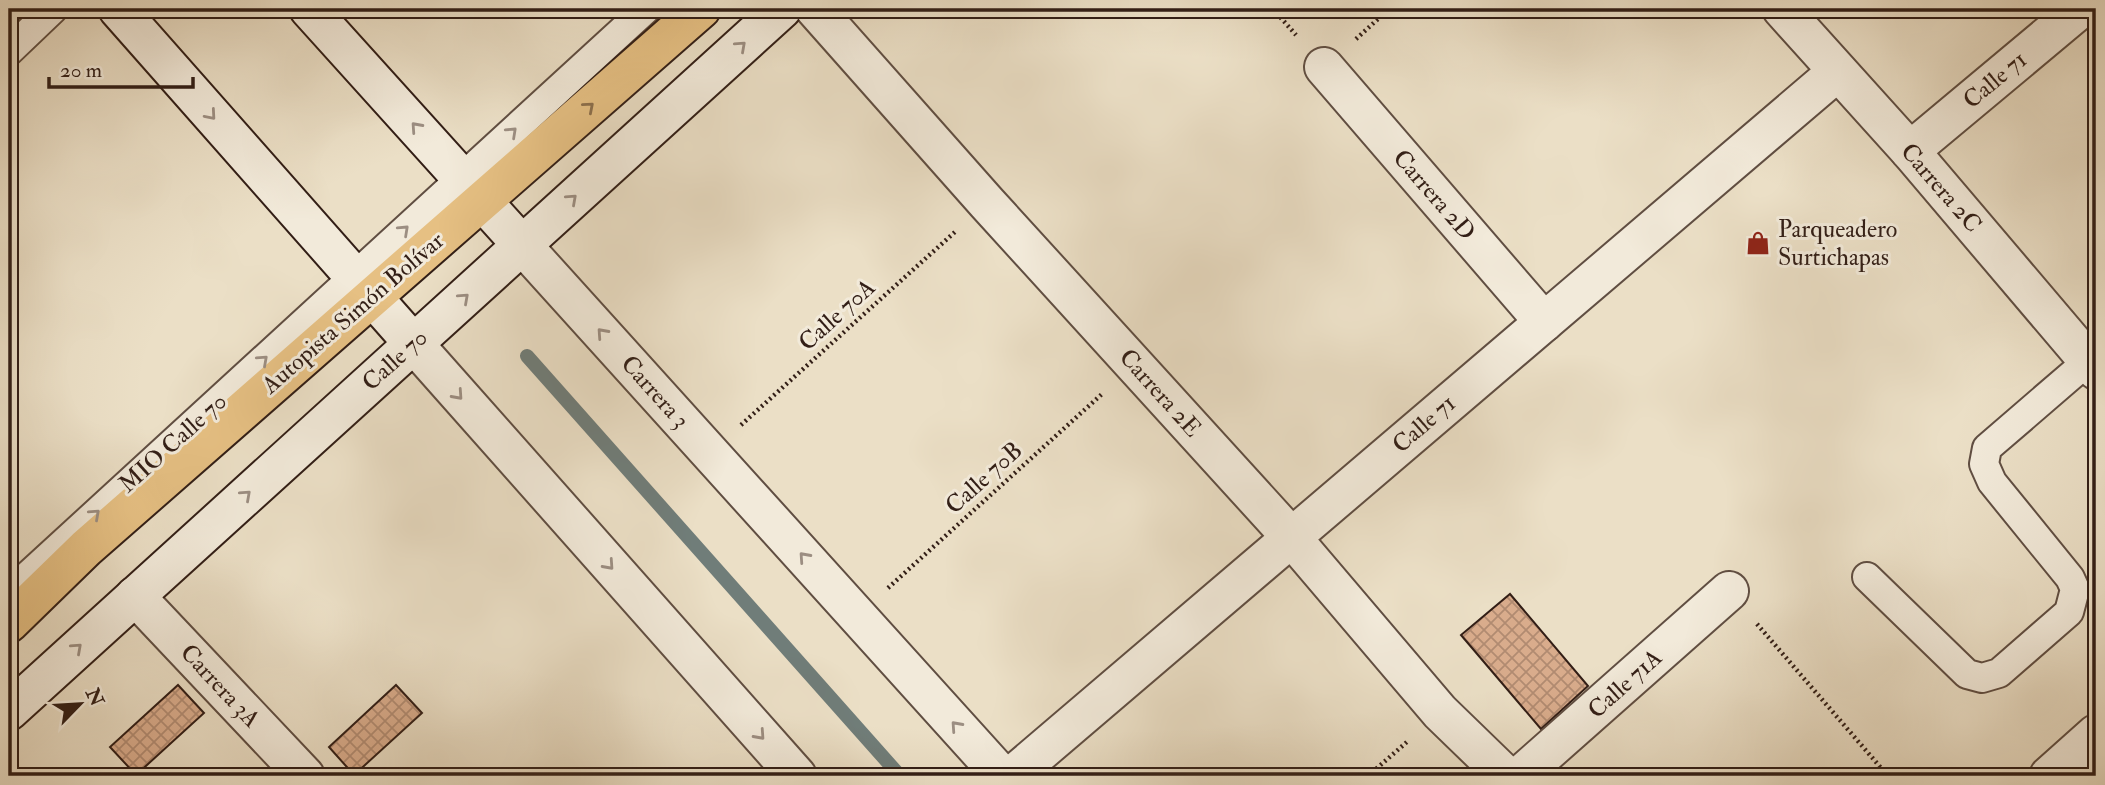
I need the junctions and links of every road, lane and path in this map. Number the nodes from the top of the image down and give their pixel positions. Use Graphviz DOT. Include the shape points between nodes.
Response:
graph roads {
  1 [pos="53,9"];
  2 [pos="118,9"];
  3 [pos="309,9"];
  4 [pos="646,9"];
  5 [pos="701,9"];
  6 [pos="782,9"];
  7 [pos="816,9"];
  8 [pos="1782,9"];
  9 [pos="2080,9"];
  10 [pos="9,51"];
  11 [pos="1324,68"];
  12 [pos="1837,72"];
  13 [pos="1910,151"];
  14 [pos="472,189"];
  15 [pos="987,203"];
  16 [pos="522,245"];
  17 [pos="363,286"];
  18 [pos="1544,322"];
  19 [pos="413,343"];
  20 [pos="1134,365"];
  21 [pos="2092,365"];
  22 [pos="710,453"];
  23 [pos="1292,538"];
  24 [pos="1867,577"];
  25 [pos="1729,591"];
  26 [pos="9,593"];
  27 [pos="135,596"];
  28 [pos="857,616"];
  29 [pos="9,623"];
  30 [pos="9,711"];
  31 [pos="1440,712"];
  32 [pos="2096,734"];
  33 [pos="305,776"];
  34 [pos="797,776"];
  35 [pos="1002,776"];
  36 [pos="1012,776"];
  37 [pos="1368,776"];
  38 [pos="1506,776"];
  39 [pos="1520,776"];
  40 [pos="1888,776"];
  41 [pos="2049,776"];
  1 -- 10 [label="lane"];
  2 -- 17 [label="street, one-way"];
  14 -- 3 [label="street, Carrera 3, one-way"];
  14 -- 4 [label="lane, one-way"];
  14 -- 5 [label="highway, Autopista Simón Bolívar, one-way"];
  16 -- 6 [label="street, Calle 70, one-way"];
  7 -- 15 [label="street, Carrera 2E"];
  8 -- 12 [label="street, Carrera 2C"];
  9 -- 13 [label="street, Calle 71"];
  11 -- 18 [label="street, Carrera 2D"];
  12 -- 13 [label="street, Carrera 2C"];
  12 -- 18 [label="street, Calle 71"];
  13 -- 21 [label="street, Carrera 2C"];
  14 -- 16 [label="street, Carrera 3"];
  17 -- 14 [label="highway, Autopista Simón Bolívar, one-way"];
  15 -- 20 [label="street, Carrera 2E"];
  15 -- 22 [label="path, Calle 70A"];
  19 -- 16 [label="street, Calle 70, one-way"];
  22 -- 16 [label="street, Carrera 3, one-way"];
  17 -- 19 [label="street"];
  26 -- 17 [label="lane, MIO Calle 70, one-way"];
  17 -- 29 [label="highway, Autopista Simón Bolívar"];
  18 -- 23 [label="street, Calle 71"];
  27 -- 19 [label="street, Calle 70, one-way"];
  19 -- 34 [label="street, one-way"];
  20 -- 23 [label="street, Carrera 2E"];
  20 -- 28 [label="path, Calle 70B"];
  21 -- 24 [label="lane" via="1987,448 1984,464 1992,482 2070,578 2075,589 2069,612 1999,673 1982,678 1967,674"];
  28 -- 22 [label="street, Carrera 3, one-way"];
  23 -- 31 [label="street, Carrera 2E"];
  23 -- 36 [label="street, Calle 71"];
  25 -- 39 [label="street, Calle 71A"];
  25 -- 40 [label="path"];
  30 -- 27 [label="street, Calle 70, one-way"];
  27 -- 33 [label="street, Carrera 3A"];
  35 -- 28 [label="street, Carrera 3, one-way"];
  31 -- 37 [label="path"];
  31 -- 38 [label="street, Carrera 2E"];
  32 -- 41 [label="street"];
}
